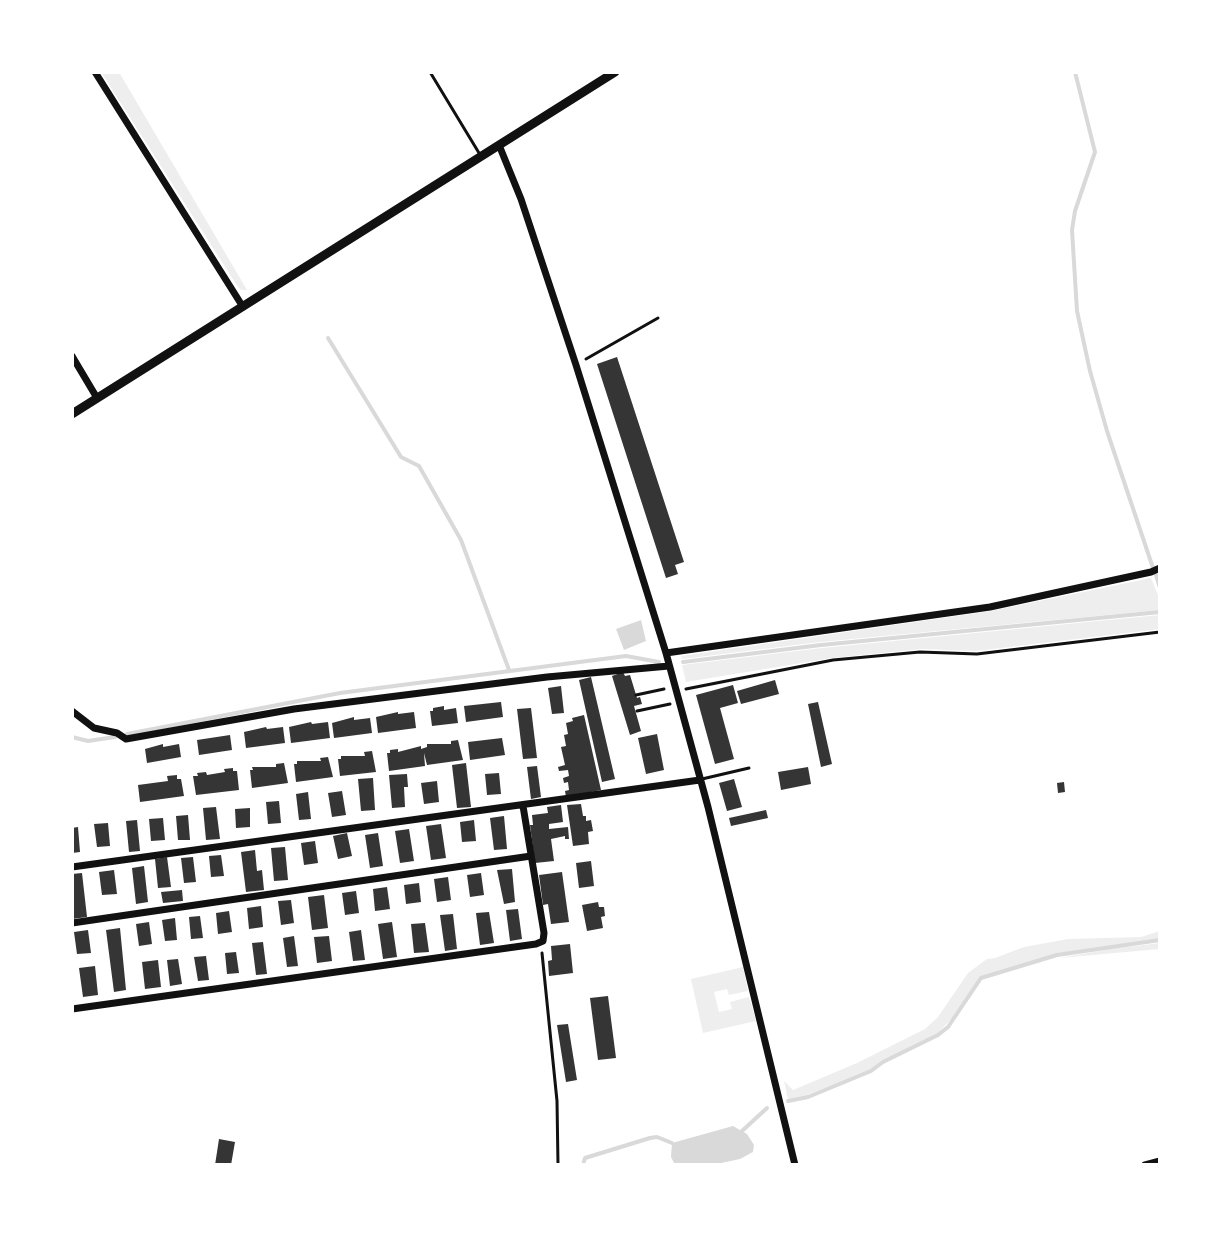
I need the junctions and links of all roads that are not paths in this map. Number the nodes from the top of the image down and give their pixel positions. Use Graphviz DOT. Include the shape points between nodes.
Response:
graph roads {
  1 [pos="95,72"];
  2 [pos="430,72"];
  3 [pos="615,72"];
  4 [pos="499,145"];
  5 [pos="481,156"];
  6 [pos="243,307"];
  7 [pos="72,356"];
  8 [pos="97,398"];
  9 [pos="72,414"];
  10 [pos="1160,568"];
  11 [pos="666,653"];
  12 [pos="669,666"];
  13 [pos="72,711"];
  14 [pos="749,768"];
  15 [pos="700,780"];
  16 [pos="523,806"];
  17 [pos="531,856"];
  18 [pos="72,867"];
  19 [pos="72,923"];
  20 [pos="72,1009"];
  21 [pos="1160,1161"];
  22 [pos="795,1165"];
  23 [pos="1145,1165"];
  1 -- 6 [label="street"];
  2 -- 5 [label="lane"];
  3 -- 4 [label="main road"];
  4 -- 5 [label="main road"];
  4 -- 11 [label="street" via="576,365"];
  5 -- 6 [label="main road"];
  6 -- 8 [label="main road"];
  7 -- 8 [label="street"];
  8 -- 9 [label="main road"];
  10 -- 11 [label="street" via="990,607"];
  11 -- 12 [label="street"];
  12 -- 13 [label="street" via="294,709 126,739 94,728"];
  12 -- 15 [label="street"];
  14 -- 15 [label="lane"];
  15 -- 16 [label="street"];
  15 -- 22 [label="street"];
  16 -- 17 [label="street"];
  16 -- 18 [label="street"];
  17 -- 19 [label="street"];
  17 -- 20 [label="street" via="544,933 536,944"];
  21 -- 23 [label="street"];
}
